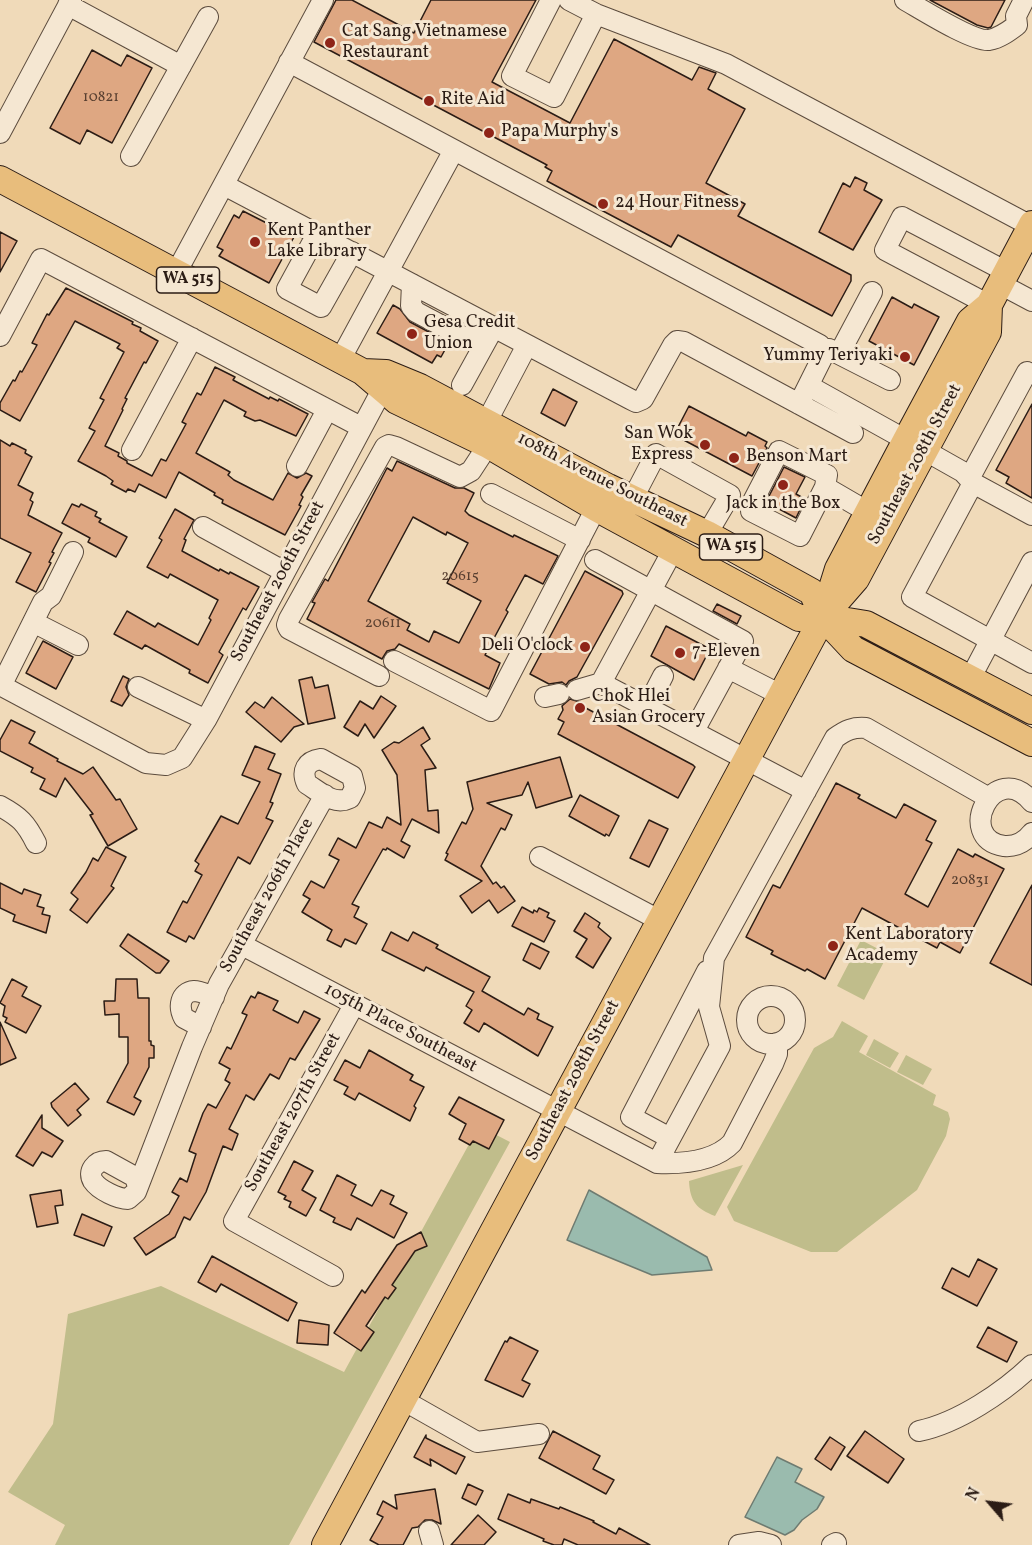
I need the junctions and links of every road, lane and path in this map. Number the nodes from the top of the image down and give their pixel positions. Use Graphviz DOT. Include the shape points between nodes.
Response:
graph roads {
  1 [pos="323,0"];
  2 [pos="551,0"];
  3 [pos="569,0"];
  4 [pos="905,0"];
  5 [pos="1024,0"];
  6 [pos="69,2"];
  7 [pos="596,14"];
  8 [pos="208,17"];
  9 [pos="1025,28"];
  10 [pos="290,62"];
  11 [pos="181,66"];
  12 [pos="0,133"];
  13 [pos="454,150"];
  14 [pos="131,156"];
  15 [pos="0,179"];
  16 [pos="224,185"];
  17 [pos="1031,225"];
  18 [pos="317,234"];
  19 [pos="352,252"];
  20 [pos="389,272"];
  21 [pos="176,273"];
  22 [pos="999,287"];
  23 [pos="872,292"];
  24 [pos="1032,301"];
  25 [pos="494,327"];
  26 [pos="0,336"];
  27 [pos="192,338"];
  28 [pos="526,345"];
  29 [pos="831,352"];
  30 [pos="340,360"];
  31 [pos="363,372"];
  32 [pos="1027,372"];
  33 [pos="890,381"];
  34 [pos="462,385"];
  35 [pos="809,386"];
  36 [pos="382,390"];
  37 [pos="799,404"];
  38 [pos="327,410"];
  39 [pos="361,428"];
  40 [pos="853,433"];
  41 [pos="487,434"];
  42 [pos="915,445"];
  43 [pos="132,450"];
  44 [pos="297,466"];
  45 [pos="971,481"];
  46 [pos="825,487"];
  47 [pos="491,494"];
  48 [pos="633,498"];
  49 [pos="596,508"];
  50 [pos="868,512"];
  51 [pos="1032,515"];
  52 [pos="203,527"];
  53 [pos="707,534"];
  54 [pos="580,540"];
  55 [pos="673,550"];
  56 [pos="73,552"];
  57 [pos="595,560"];
  58 [pos="1032,562"];
  59 [pos="285,572"];
  60 [pos="650,591"];
  61 [pos="823,617"];
  62 [pos="33,622"];
  63 [pos="990,640"];
  64 [pos="78,645"];
  65 [pos="394,661"];
  66 [pos="1032,663"];
  67 [pos="728,668"];
  68 [pos="379,676"];
  69 [pos="663,676"];
  70 [pos="971,677"];
  71 [pos="601,683"];
  72 [pos="0,685"];
  73 [pos="138,687"];
  74 [pos="560,694"];
  75 [pos="781,695"];
  76 [pos="647,707"];
  77 [pos="1032,711"];
  78 [pos="206,720"];
  79 [pos="694,731"];
  80 [pos="1032,743"];
  81 [pos="746,759"];
  82 [pos="806,791"];
  83 [pos="325,795"];
  84 [pos="988,798"];
  85 [pos="1032,802"];
  86 [pos="0,806"];
  87 [pos="1032,833"];
  88 [pos="36,843"];
  89 [pos="540,857"];
  90 [pos="659,920"];
  91 [pos="242,945"];
  92 [pos="714,958"];
  93 [pos="213,997"];
  94 [pos="354,1005"];
  95 [pos="201,1027"];
  96 [pos="777,1043"];
  97 [pos="559,1111"];
  98 [pos="670,1138"];
  99 [pos="657,1163"];
  100 [pos="138,1187"];
  101 [pos="333,1276"];
  102 [pos="1032,1365"];
  103 [pos="403,1400"];
  104 [pos="919,1431"];
  105 [pos="539,1434"];
  106 [pos="325,1545"];
  107 [pos="740,1545"];
  108 [pos="771,1545"];
  1 -- 10 [label="street"];
  2 -- 7 [label="street" via="512,76 554,97"];
  3 -- 7 [label="street"];
  4 -- 9 [label="street" via="973,37 987,40"];
  5 -- 9 [label="street" via="1016,16"];
  6 -- 11 [label="street"];
  6 -- 12 [label="street"];
  7 -- 17 [label="street" via="726,64"];
  8 -- 11 [label="street"];
  10 -- 13 [label="street"];
  10 -- 16 [label="street"];
  11 -- 14 [label="street"];
  13 -- 20 [label="street"];
  13 -- 29 [label="street"];
  15 -- 21 [label="main road, 108th Avenue Southeast / WA 515"];
  16 -- 18 [label="street"];
  16 -- 21 [label="street"];
  17 -- 22 [label="main road, Southeast 208th Street"];
  18 -- 19 [label="street"];
  18 -- 19 [label="street" via="287,289 321,307"];
  19 -- 20 [label="street"];
  20 -- 25 [label="street"];
  20 -- 30 [label="street"];
  21 -- 30 [label="main road, 108th Avenue Southeast / WA 515"];
  22 -- 22 [label="street" via="885,250 902,216"];
  22 -- 24 [label="street"];
  22 -- 42 [label="main road, Southeast 208th Street" via="988,332"];
  23 -- 29 [label="street"];
  25 -- 28 [label="street"];
  25 -- 34 [label="street"];
  26 -- 27 [label="street" via="41,259"];
  27 -- 38 [label="street"];
  27 -- 43 [label="street"];
  28 -- 37 [label="street" via="636,402 643,399 673,345 684,342"];
  28 -- 41 [label="street"];
  29 -- 33 [label="street"];
  29 -- 35 [label="street" via="824,354"];
  30 -- 31 [label="main road, 108th Avenue Southeast / WA 515"];
  31 -- 36 [label="main road, 108th Avenue Southeast / WA 515"];
  31 -- 41 [label="main road, 108th Avenue Southeast / WA 515" via="386,373 420,387"];
  32 -- 45 [label="street"];
  35 -- 37 [label="street"];
  35 -- 42 [label="street"];
  36 -- 39 [label="street, Southeast 206th Street"];
  36 -- 41 [label="main road, 108th Avenue Southeast / WA 515" via="434,420"];
  37 -- 40 [label="street"];
  38 -- 39 [label="street"];
  38 -- 44 [label="street"];
  39 -- 59 [label="street, Southeast 206th Street"];
  41 -- 48 [label="main road, 108th Avenue Southeast / WA 515"];
  41 -- 49 [label="main road, 108th Avenue Southeast / WA 515"];
  41 -- 68 [label="street" via="471,471 460,477 396,447 384,447 289,619 289,629"];
  42 -- 45 [label="street" via="963,472"];
  42 -- 50 [label="main road, Southeast 208th Street"];
  42 -- 61 [label="main road, Southeast 208th Street" via="856,579"];
  45 -- 51 [label="street"];
  45 -- 63 [label="street" via="912,597"];
  46 -- 46 [label="street" via="800,536 752,511 751,505 780,451 827,475"];
  46 -- 50 [label="street"];
  47 -- 54 [label="street"];
  48 -- 53 [label="main road, 108th Avenue Southeast / WA 515"];
  48 -- 53 [label="street" via="656,454 730,495"];
  49 -- 54 [label="street"];
  49 -- 55 [label="main road, 108th Avenue Southeast / WA 515"];
  50 -- 61 [label="main road, Southeast 208th Street" via="838,569"];
  52 -- 59 [label="street"];
  53 -- 61 [label="main road, 108th Avenue Southeast / WA 515" via="812,592"];
  54 -- 65 [label="street" via="491,711"];
  55 -- 60 [label="street"];
  55 -- 61 [label="main road, 108th Avenue Southeast / WA 515" via="799,618"];
  56 -- 62 [label="street"];
  57 -- 60 [label="street"];
  58 -- 63 [label="street"];
  59 -- 78 [label="street, Southeast 206th Street"];
  60 -- 67 [label="street" via="743,641"];
  60 -- 71 [label="street"];
  61 -- 70 [label="main road, 108th Avenue Southeast / WA 515" via="866,624"];
  61 -- 75 [label="main road, Southeast 208th Street"];
  61 -- 80 [label="main road, 108th Avenue Southeast / WA 515" via="853,649"];
  62 -- 64 [label="street"];
  62 -- 72 [label="street"];
  63 -- 66 [label="street"];
  63 -- 70 [label="street"];
  67 -- 75 [label="street"];
  67 -- 79 [label="street"];
  69 -- 76 [label="street"];
  70 -- 77 [label="main road, 108th Avenue Southeast / WA 515"];
  71 -- 74 [label="street"];
  71 -- 76 [label="street"];
  72 -- 78 [label="street, Southeast 206th Street" via="146,763 166,765 182,758"];
  73 -- 78 [label="street"];
  75 -- 81 [label="main road, Southeast 208th Street"];
  76 -- 79 [label="street"];
  79 -- 81 [label="street"];
  81 -- 82 [label="street"];
  81 -- 90 [label="main road, Southeast 208th Street"];
  82 -- 84 [label="street" via="835,738 856,727 866,728"];
  82 -- 92 [label="street"];
  83 -- 91 [label="street, Southeast 206th Place"];
  84 -- 85 [label="street" via="1011,790 1026,795"];
  84 -- 87 [label="street" via="980,820 991,840 1014,846"];
  86 -- 88 [label="street" via="29,827"];
  89 -- 90 [label="street"];
  90 -- 97 [label="main road, Southeast 208th Street"];
  91 -- 93 [label="street, Southeast 206th Place"];
  91 -- 94 [label="street, 105th Place Southeast"];
  92 -- 98 [label="street" via="709,1007 720,1046"];
  92 -- 98 [label="street" via="631,1117"];
  93 -- 95 [label="street, Southeast 206th Place"];
  93 -- 95 [label="street" via="196,991 181,1000 184,1018"];
  94 -- 97 [label="street, 105th Place Southeast"];
  94 -- 101 [label="street, Southeast 207th Street" via="234,1221"];
  95 -- 100 [label="street, Southeast 206th Place"];
  96 -- 99 [label="street" via="773,1064 724,1152 689,1163"];
  97 -- 99 [label="street, 105th Place Southeast"];
  97 -- 103 [label="main road, Southeast 208th Street"];
  98 -- 99 [label="street"];
  102 -- 104 [label="street" via="1010,1385 968,1412"];
  103 -- 105 [label="street" via="477,1442"];
  103 -- 106 [label="main road, Southeast 208th Street"];
  107 -- 108 [label="street"];
}
